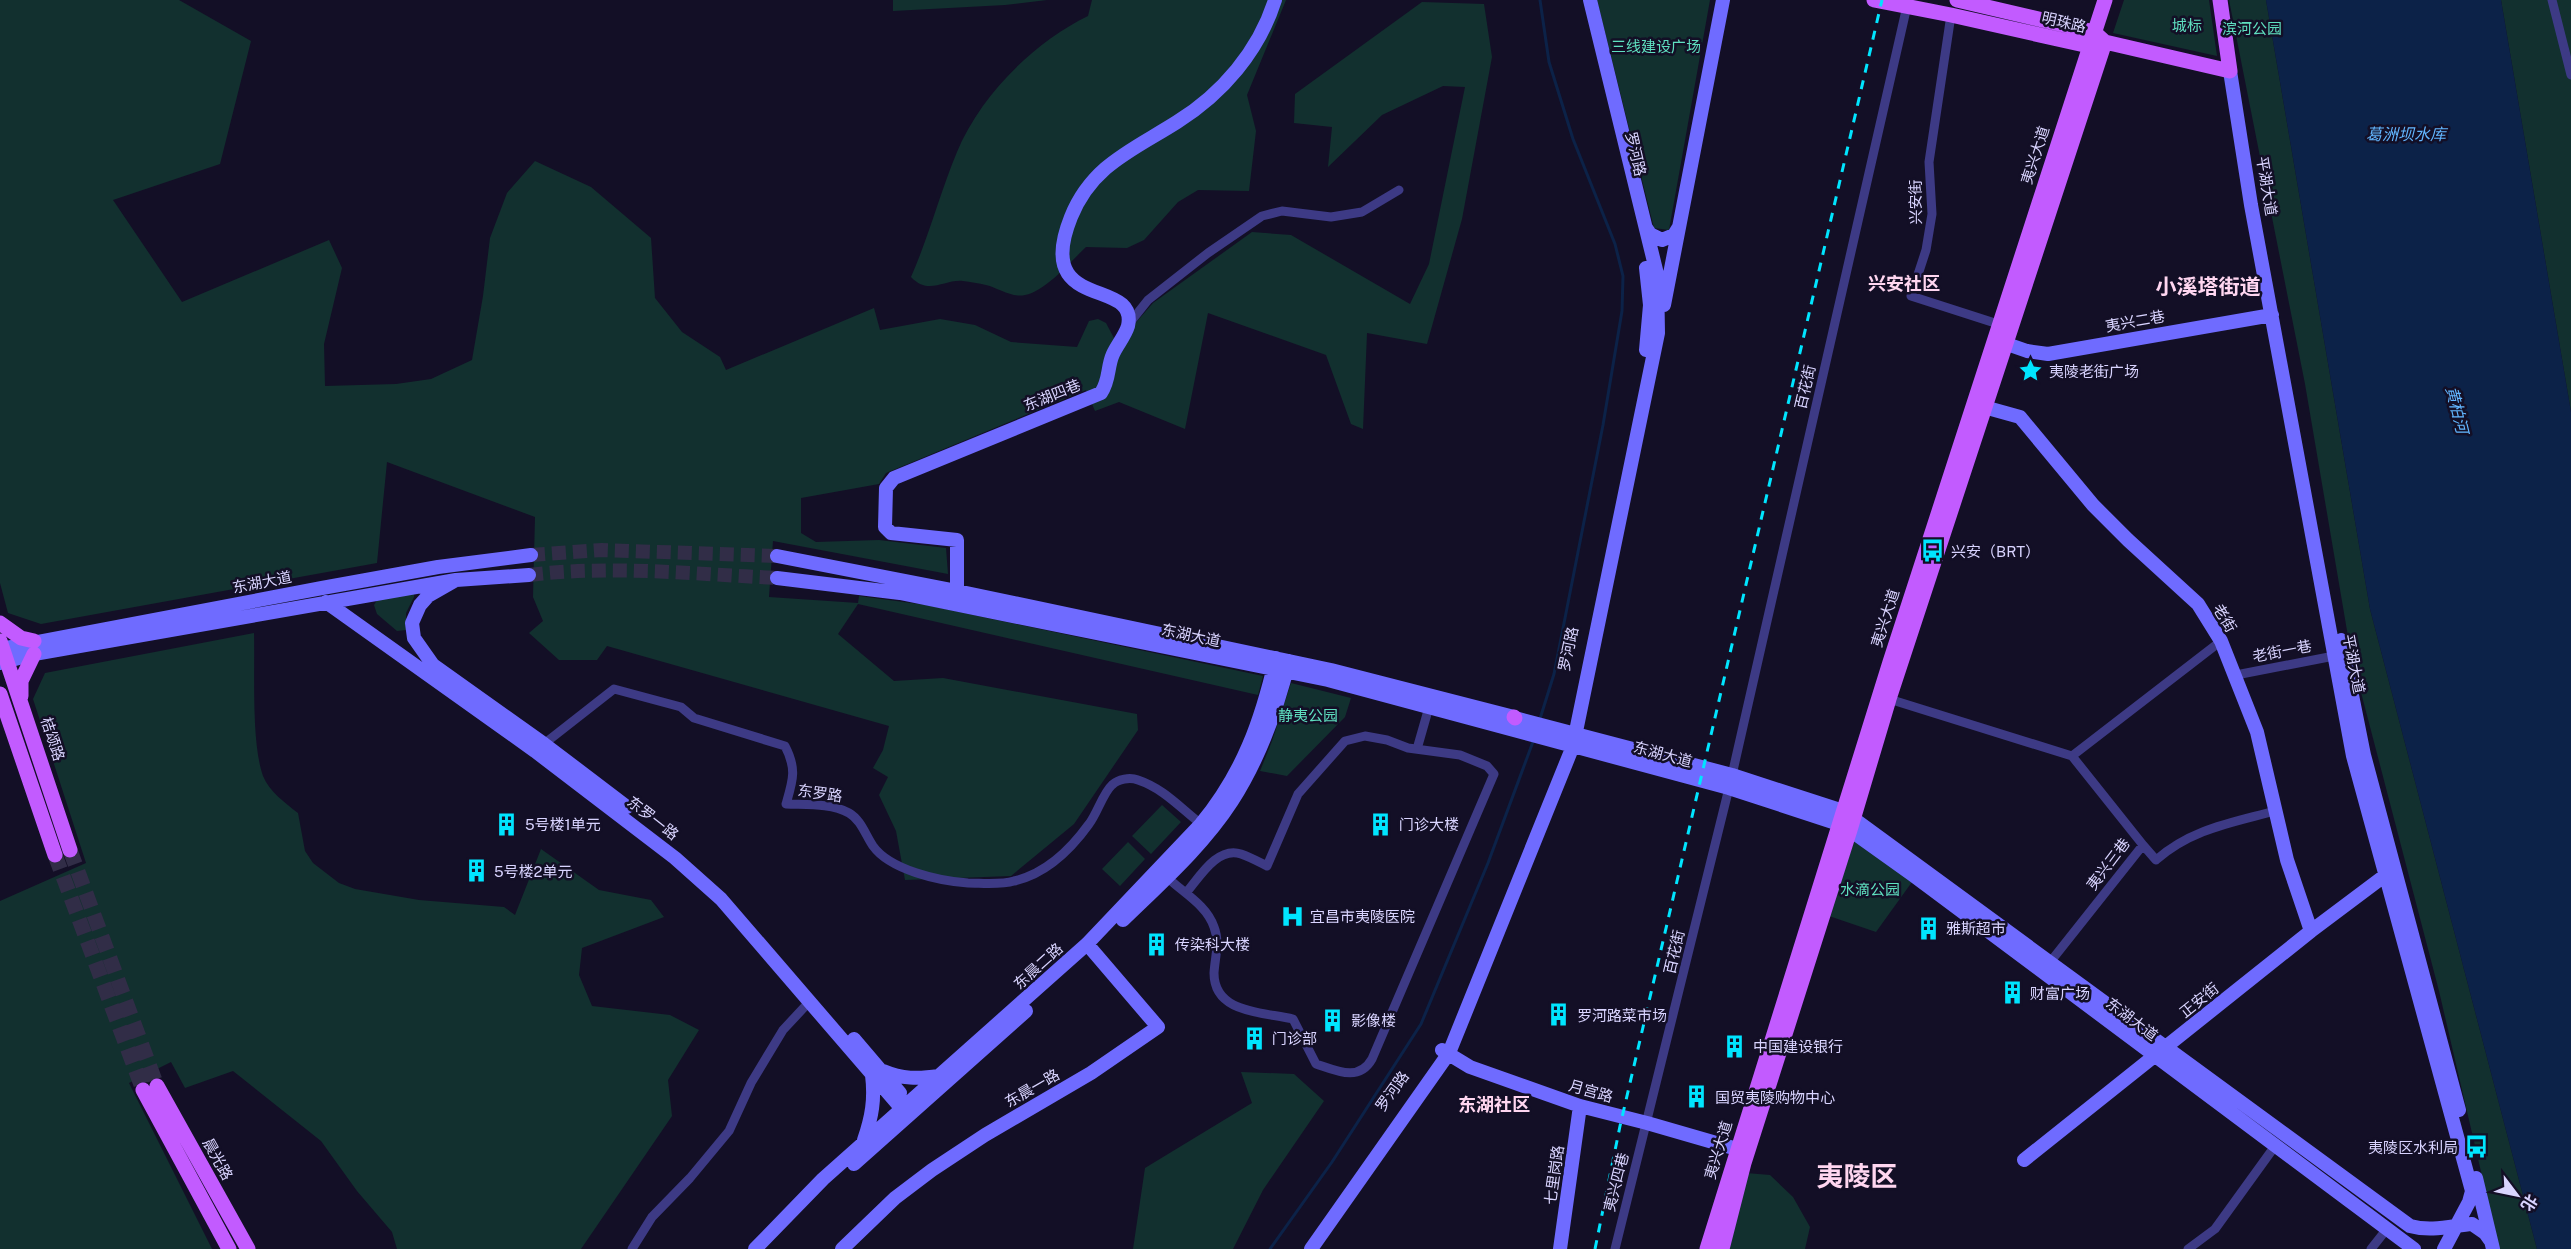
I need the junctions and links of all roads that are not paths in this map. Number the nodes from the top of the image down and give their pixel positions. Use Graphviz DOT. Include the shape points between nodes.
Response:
graph roads {
  1 [pos="1275,0"];
  2 [pos="1582,0"];
  3 [pos="1590,0"];
  4 [pos="1723,0"];
  5 [pos="1874,0"];
  6 [pos="1957,0"];
  7 [pos="2105,0"];
  8 [pos="2220,0"];
  9 [pos="2552,0"];
  10 [pos="1906,6"];
  11 [pos="1951,15"];
  12 [pos="2096,40"];
  13 [pos="2229,70"];
  14 [pos="2571,75"];
  15 [pos="1399,190"];
  16 [pos="1679,227"];
  17 [pos="1646,228"];
  18 [pos="2272,315"];
  19 [pos="1998,324"];
  20 [pos="1128,325"];
  21 [pos="1658,333"];
  22 [pos="2004,343"];
  23 [pos="1984,407"];
  24 [pos="531,555"];
  25 [pos="777,556"];
  26 [pos="529,575"];
  27 [pos="777,578"];
  28 [pos="456,580"];
  29 [pos="957,591"];
  30 [pos="326,602"];
  31 [pos="0,623"];
  32 [pos="2221,641"];
  33 [pos="34,648"];
  34 [pos="2,653"];
  35 [pos="2334,656"];
  36 [pos="1281,665"];
  37 [pos="2236,675"];
  38 [pos="0,694"];
  39 [pos="1889,699"];
  40 [pos="21,702"];
  41 [pos="4,707"];
  42 [pos="1429,707"];
  43 [pos="1513,721"];
  44 [pos="1570,739"];
  45 [pos="540,747"];
  46 [pos="1417,749"];
  47 [pos="2072,756"];
  48 [pos="1730,781"];
  49 [pos="2275,811"];
  50 [pos="1847,820"];
  51 [pos="1206,827"];
  52 [pos="2143,845"];
  53 [pos="70,849"];
  54 [pos="55,855"];
  55 [pos="2390,871"];
  56 [pos="1163,873"];
  57 [pos="1186,893"];
  58 [pos="2311,931"];
  59 [pos="1090,947"];
  60 [pos="2051,961"];
  61 [pos="810,1001"];
  62 [pos="2166,1047"];
  63 [pos="1446,1052"];
  64 [pos="2154,1056"];
  65 [pos="876,1072"];
  66 [pos="939,1076"];
  67 [pos="1580,1106"];
  68 [pos="909,1110"];
  69 [pos="1647,1123"];
  70 [pos="863,1143"];
  71 [pos="2275,1146"];
  72 [pos="1737,1149"];
  73 [pos="2024,1160"];
  74 [pos="2456,1226"];
  75 [pos="2386,1230"];
  76 [pos="2493,1246"];
  77 [pos="229,1249"];
  78 [pos="248,1249"];
  79 [pos="632,1249"];
  80 [pos="755,1249"];
  81 [pos="767,1249"];
  82 [pos="842,1249"];
  83 [pos="1302,1249"];
  84 [pos="1311,1249"];
  85 [pos="1560,1249"];
  86 [pos="1615,1249"];
  87 [pos="1707,1249"];
  88 [pos="1722,1249"];
  89 [pos="2188,1249"];
  90 [pos="2371,1249"];
  91 [pos="2414,1249"];
  92 [pos="2444,1249"];
  1 -- 20 [label="main road" via="1256,43 1229,78 1178,121 1102,170 1087,186 1071,216 1064,245 1064,270 1075,283 1109,296 1122,306 1128,313"];
  2 -- 44 [label="main road, 罗河路" via="1648,275 1650,305 1646,347"];
  3 -- 17 [label="main road, 罗河路"];
  4 -- 16 [label="main road, 罗河路"];
  5 -- 10 [label="main road, 明珠路"];
  6 -- 12 [label="main road, 明珠路"];
  7 -- 12 [label="main road, 夷兴大道"];
  8 -- 13 [label="main road, 平湖大道"];
  9 -- 14 [label="street"];
  10 -- 11 [label="main road, 明珠路"];
  10 -- 48 [label="street, 百花街"];
  11 -- 12 [label="main road, 明珠路"];
  11 -- 19 [label="street, 兴安街" via="1929,162 1932,214 1926,250 1911,296"];
  12 -- 13 [label="main road, 明珠路"];
  12 -- 19 [label="main road, 夷兴大道"];
  12 -- 22 [label="main road, 夷兴大道"];
  13 -- 18 [label="main road, 平湖大道"];
  13 -- 55 [label="main road, 平湖大道" via="2238,92 2364,755"];
  15 -- 20 [label="street" via="1362,212 1331,217 1282,211 1262,216 1148,300"];
  16 -- 17 [label="main road" via="1674,235 1662,240"];
  16 -- 21 [label="main road, 罗河路"];
  17 -- 21 [label="main road, 罗河路" via="1657,274"];
  18 -- 22 [label="main road, 夷兴二巷" via="2048,354"];
  18 -- 35 [label="main road, 平湖大道"];
  19 -- 50 [label="main road, 夷兴大道"];
  20 -- 29 [label="main road, 东湖四巷" via="1110,360 1101,393 894,478 886,488 885,527 891,533 957,540"];
  21 -- 44 [label="main road, 罗河路"];
  22 -- 23 [label="main road, 夷兴大道"];
  23 -- 32 [label="main road, 老街" via="2020,417 2093,505 2198,604"];
  23 -- 39 [label="main road, 夷兴大道"];
  24 -- 33 [label="main road, 东湖大道" via="426,569"];
  25 -- 29 [label="main road, 东湖大道"];
  26 -- 28 [label="main road, 东湖大道"];
  27 -- 36 [label="main road, 东湖大道" via="876,588"];
  28 -- 30 [label="main road, 东湖大道"];
  28 -- 45 [label="main road, 东罗一路" via="420,605 412,623 414,638 433,665"];
  29 -- 36 [label="main road, 东湖大道"];
  30 -- 33 [label="main road, 东湖大道"];
  30 -- 45 [label="main road, 东罗一路"];
  31 -- 33 [label="main road"];
  32 -- 37 [label="main road, 老街"];
  32 -- 47 [label="street"];
  33 -- 34 [label="main road, 东湖大道"];
  33 -- 40 [label="main road" via="21,681"];
  34 -- 40 [label="main road, 桔颂路"];
  35 -- 37 [label="street, 老街一巷"];
  35 -- 55 [label="main road, 平湖大道" via="2353,756"];
  36 -- 42 [label="main road, 东湖大道"];
  36 -- 43 [label="main road, 东湖大道" via="1358,676"];
  36 -- 51 [label="main road, 东晨二路" via="1249,749"];
  37 -- 49 [label="main road, 老街" via="2257,732"];
  38 -- 41 [label="main road"];
  39 -- 47 [label="street"];
  39 -- 50 [label="main road, 夷兴大道"];
  40 -- 53 [label="main road, 桔颂路"];
  41 -- 54 [label="main road"];
  42 -- 43 [label="main road, 东湖大道"];
  42 -- 46 [label="street"];
  43 -- 44 [label="main road, 东湖大道"];
  44 -- 48 [label="main road, 东湖大道"];
  44 -- 63 [label="main road, 罗河路"];
  45 -- 51 [label="street, 东罗路" via="614,689 681,707 694,718 785,746 794,775 786,804 848,813 858,820 885,859 908,870 967,883 1013,882 1043,869 1067,850 1090,824 1112,785 1124,778 1137,779 1169,796"];
  45 -- 61 [label="main road, 东罗一路" via="721,899"];
  45 -- 65 [label="main road, 东罗一路" via="640,817 728,893"];
  46 -- 57 [label="street" via="1365,736 1345,741 1298,794 1267,866 1239,853 1228,853 1217,857"];
  46 -- 57 [label="street" via="1460,755 1487,766 1494,774 1376,1050 1362,1071 1347,1074 1316,1065 1293,1019 1238,1008 1223,999 1215,983 1215,928 1209,915"];
  47 -- 52 [label="street, 夷兴三巷"];
  48 -- 50 [label="main road, 东湖大道"];
  48 -- 69 [label="street, 百花街"];
  49 -- 52 [label="street" via="2194,833 2156,860"];
  49 -- 58 [label="main road, 老街"];
  50 -- 60 [label="main road, 东湖大道"];
  50 -- 64 [label="main road, 东湖大道"];
  50 -- 72 [label="main road, 夷兴大道"];
  50 -- 88 [label="main road, 夷兴大道"];
  51 -- 56 [label="main road, 东晨二路"];
  52 -- 60 [label="street, 夷兴三巷"];
  55 -- 58 [label="main road, 正安街"];
  55 -- 74 [label="main road, 平湖大道" via="2472,1191"];
  55 -- 76 [label="main road, 平湖大道"];
  56 -- 57 [label="street"];
  56 -- 59 [label="main road, 东晨二路"];
  58 -- 62 [label="main road, 正安街"];
  59 -- 66 [label="main road, 东晨二路"];
  59 -- 68 [label="main road, 东晨二路"];
  59 -- 82 [label="main road, 东晨一路" via="1158,1027 1091,1073 932,1170 895,1198"];
  60 -- 62 [label="main road, 东湖大道"];
  61 -- 65 [label="main road, 东罗一路"];
  61 -- 79 [label="street" via="783,1030 751,1083 729,1131 652,1217"];
  62 -- 64 [label="main road, 正安街"];
  62 -- 74 [label="main road, 东湖大道" via="2410,1226 2422,1230"];
  63 -- 67 [label="main road, 月宫路" via="1470,1067"];
  63 -- 83 [label="main road, 罗河路"];
  63 -- 84 [label="main road, 罗河路"];
  64 -- 71 [label="main road, 东湖大道"];
  64 -- 73 [label="main road, 正安街"];
  65 -- 66 [label="main road" via="918,1079"];
  65 -- 68 [label="main road, 东罗一路"];
  65 -- 70 [label="main road" via="872,1117"];
  66 -- 68 [label="main road, 东晨二路"];
  67 -- 69 [label="main road, 月宫路"];
  67 -- 85 [label="main road, 七里岗路"];
  68 -- 70 [label="main road, 东晨二路"];
  68 -- 81 [label="main road, 东晨二路"];
  69 -- 72 [label="main road, 月宫路"];
  69 -- 86 [label="street, 夷兴四巷"];
  70 -- 80 [label="main road, 东晨二路"];
  71 -- 75 [label="main road, 东湖大道"];
  71 -- 89 [label="street" via="2216,1229"];
  72 -- 87 [label="main road, 夷兴大道"];
  74 -- 76 [label="main road, 东湖大道" via="2472,1224 2485,1233"];
  74 -- 92 [label="main road, 平湖大道"];
  75 -- 90 [label="street"];
  75 -- 91 [label="main road, 东湖大道"];
  77 -- 78 [label="main road, 晨光路" via="150,1088"];
}
